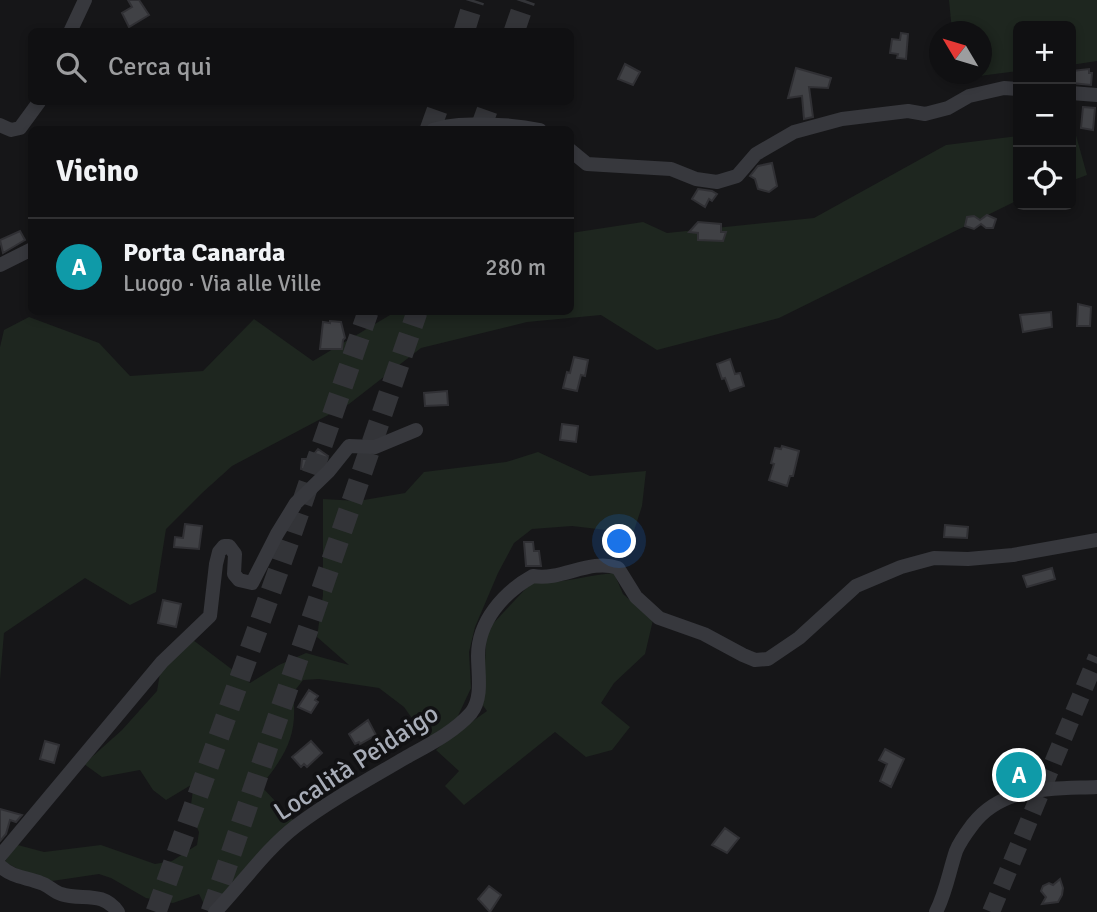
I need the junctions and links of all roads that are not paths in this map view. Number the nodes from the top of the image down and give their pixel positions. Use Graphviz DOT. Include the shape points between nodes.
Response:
graph roads {
  1 [pos="85,0"];
  2 [pos="72,28"];
  3 [pos="1013,89"];
  4 [pos="1076,93"];
  5 [pos="1097,94"];
  6 [pos="37,105"];
  7 [pos="0,124"];
  8 [pos="446,126"];
  9 [pos="521,126"];
  10 [pos="574,153"];
  11 [pos="28,251"];
  12 [pos="0,265"];
  13 [pos="416,430"];
  14 [pos="1097,540"];
  15 [pos="1097,787"];
  16 [pos="0,856"];
  17 [pos="0,866"];
  18 [pos="118,912"];
  19 [pos="215,912"];
  20 [pos="936,912"];
  1 -- 2 [label="street"];
  3 -- 10 [label="street" via="969,96 925,114 908,111 842,119 794,132 756,154 737,176 717,182 671,169 587,164"];
  4 -- 5 [label="street"];
  6 -- 7 [label="street" via="20,128 11,130"];
  8 -- 9 [label="street"];
  11 -- 12 [label="street"];
  13 -- 16 [label="street" via="375,447 349,446 296,503 252,583 234,574 235,554 224,546 216,564 210,616 162,662"];
  14 -- 19 [label="street, Località Peidaigo" via="1013,555 934,558 901,567 856,586 799,638 768,659 755,660 705,634 659,618 636,597 618,568 608,564 560,576 533,576 507,595 482,630 479,687 469,715 446,734 295,827"];
  15 -- 20 [label="street" via="1042,789 993,803 957,848"];
  17 -- 18 [label="street" via="62,895 102,900"];
}
